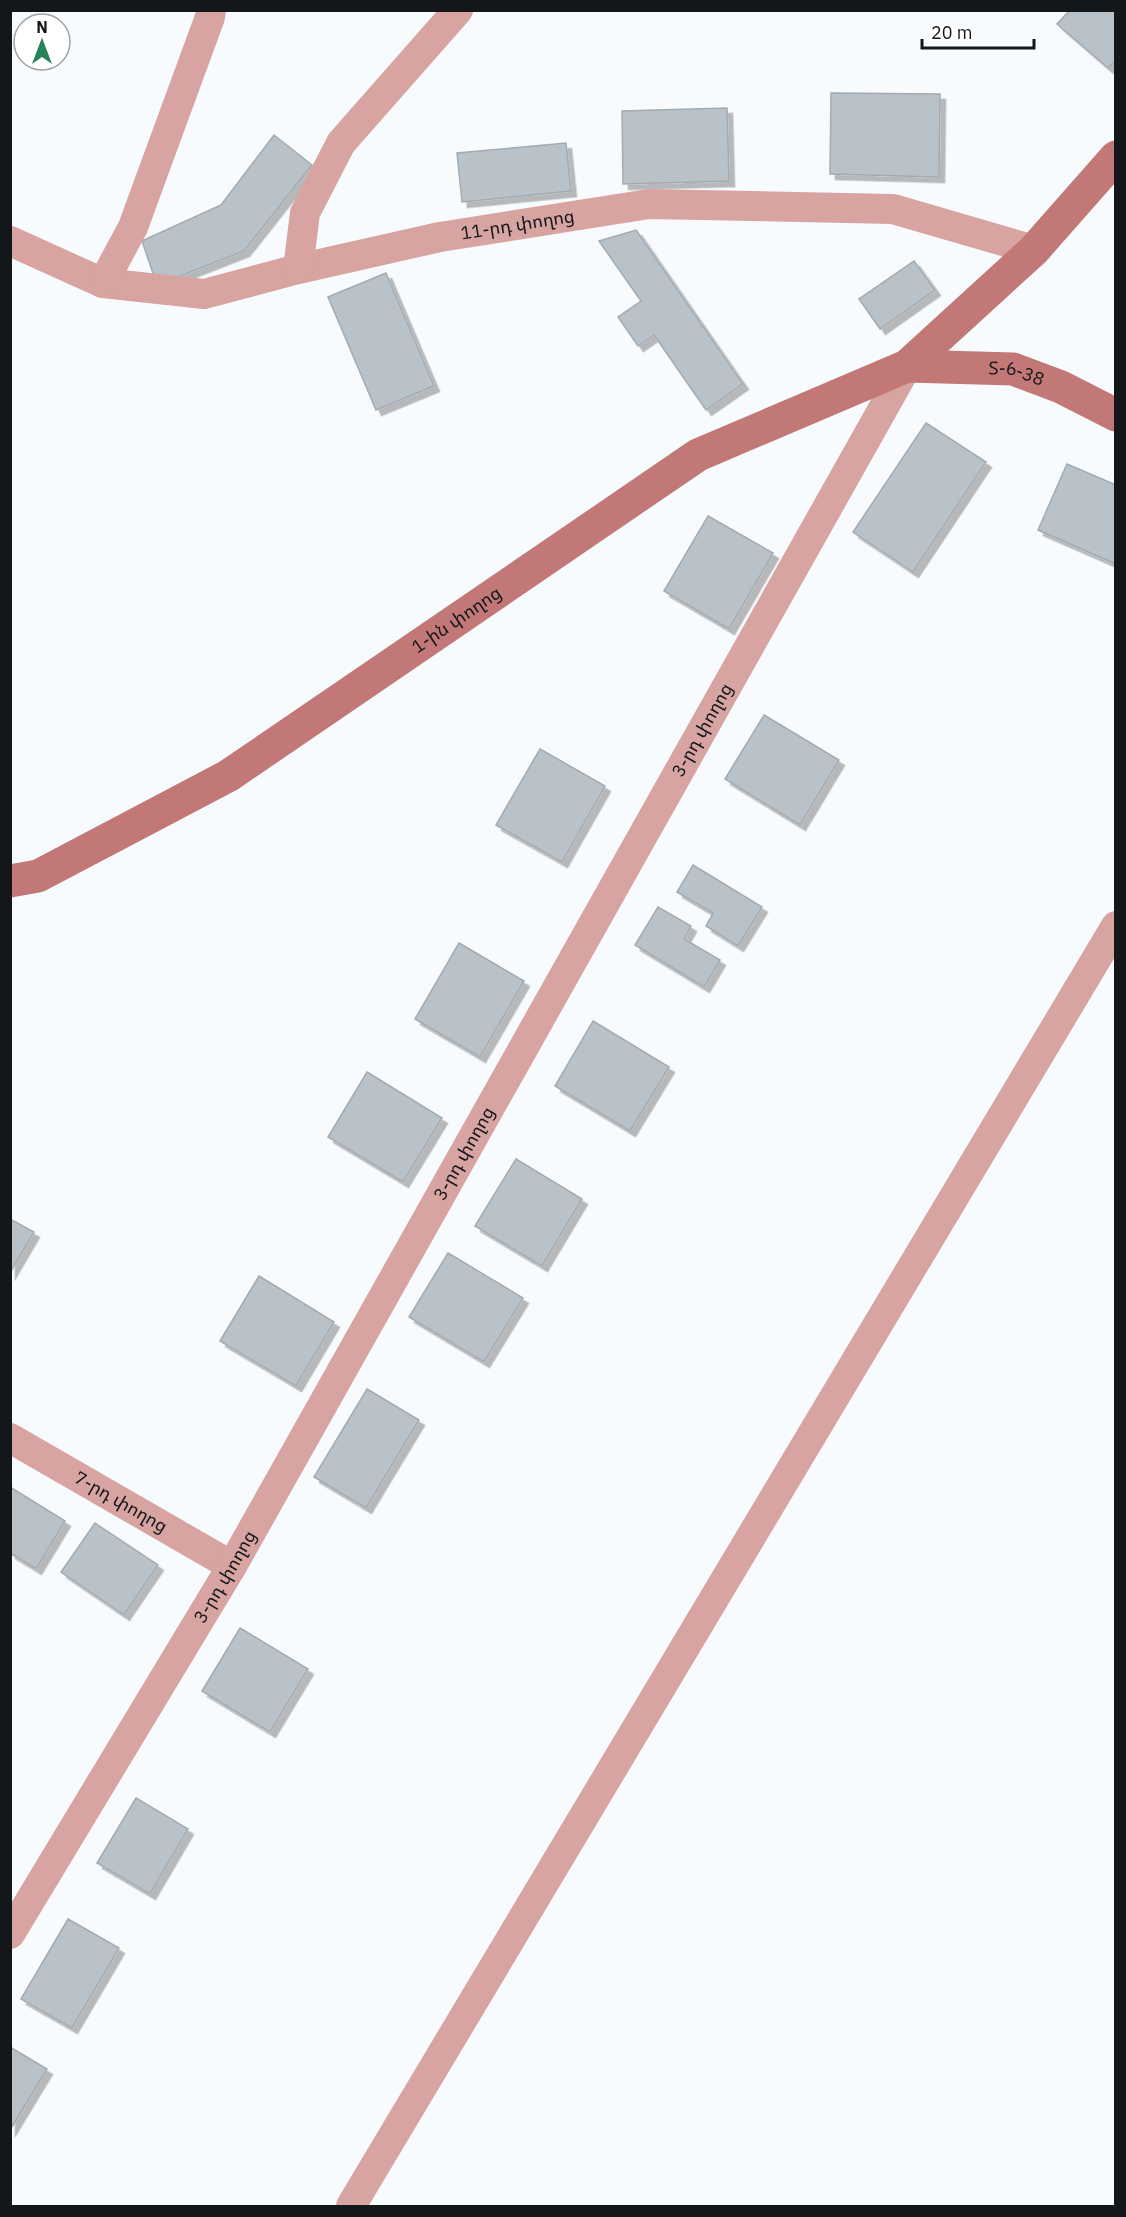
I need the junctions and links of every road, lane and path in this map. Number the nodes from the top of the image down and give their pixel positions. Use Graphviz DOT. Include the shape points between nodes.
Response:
graph roads {
  1 [pos="210,10"];
  2 [pos="458,10"];
  3 [pos="1116,157"];
  4 [pos="10,241"];
  5 [pos="1034,250"];
  6 [pos="298,269"];
  7 [pos="103,283"];
  8 [pos="907,366"];
  9 [pos="1116,415"];
  10 [pos="10,881"];
  11 [pos="1116,926"];
  12 [pos="10,1437"];
  13 [pos="232,1566"];
  14 [pos="10,1934"];
  15 [pos="351,2206"];
  1 -- 7 [label="street" via="134,226"];
  2 -- 6 [label="street" via="341,143 306,213"];
  3 -- 5 [label="main road"];
  4 -- 7 [label="street, 11-րդ փողոց"];
  5 -- 6 [label="street, 11-րդ փողոց" via="893,208 649,204 440,237"];
  5 -- 8 [label="main road"];
  6 -- 7 [label="street, 11-րդ փողոց" via="204,294"];
  8 -- 9 [label="main road, Տ-6-38 / Տ-6-38" via="1013,369 1061,387"];
  8 -- 10 [label="main road, 1-ին փողոց / Տ-6-38" via="698,455 228,776 38,876"];
  8 -- 13 [label="street, 3-րդ փողոց"];
  11 -- 15 [label="street"];
  12 -- 13 [label="street, 7-րդ փողոց"];
  13 -- 14 [label="street, 3-րդ փողոց"];
}
